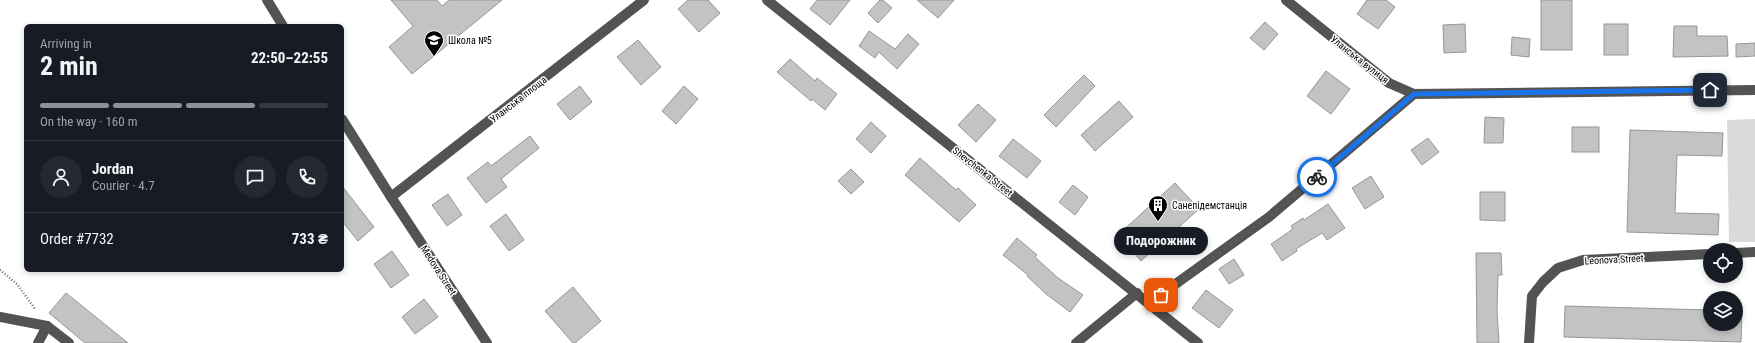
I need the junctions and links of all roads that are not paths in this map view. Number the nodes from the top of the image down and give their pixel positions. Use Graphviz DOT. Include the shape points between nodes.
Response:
graph roads {
  1 [pos="267,0"];
  2 [pos="644,0"];
  3 [pos="767,0"];
  4 [pos="1286,0"];
  5 [pos="282,24"];
  6 [pos="1755,90"];
  7 [pos="1414,94"];
  8 [pos="344,122"];
  9 [pos="391,197"];
  10 [pos="1755,252"];
  11 [pos="1743,253"];
  12 [pos="1703,254"];
  13 [pos="1137,293"];
  14 [pos="1150,303"];
  15 [pos="1,319"];
  16 [pos="47,326"];
  17 [pos="38,343"];
  18 [pos="69,343"];
  19 [pos="487,343"];
  20 [pos="1076,343"];
  21 [pos="1198,343"];
  22 [pos="1529,343"];
  1 -- 5 [label="street"];
  2 -- 9 [label="street, Уланська площа"];
  3 -- 13 [label="street, Shevchenka Street"];
  4 -- 7 [label="street, Уланська вулиця" via="1389,83"];
  6 -- 7 [label="street, Уланська вулиця"];
  7 -- 14 [label="street" via="1269,217"];
  8 -- 9 [label="street, Medova Street"];
  9 -- 19 [label="street, Medova Street"];
  10 -- 11 [label="street"];
  12 -- 22 [label="street, Leonova Street" via="1583,260 1558,268 1532,296"];
  13 -- 14 [label="street, Shevchenka Street"];
  13 -- 20 [label="street"];
  14 -- 21 [label="street, Shevchenka Street"];
  15 -- 16 [label="street"];
  16 -- 17 [label="street"];
  16 -- 18 [label="street"];
}
